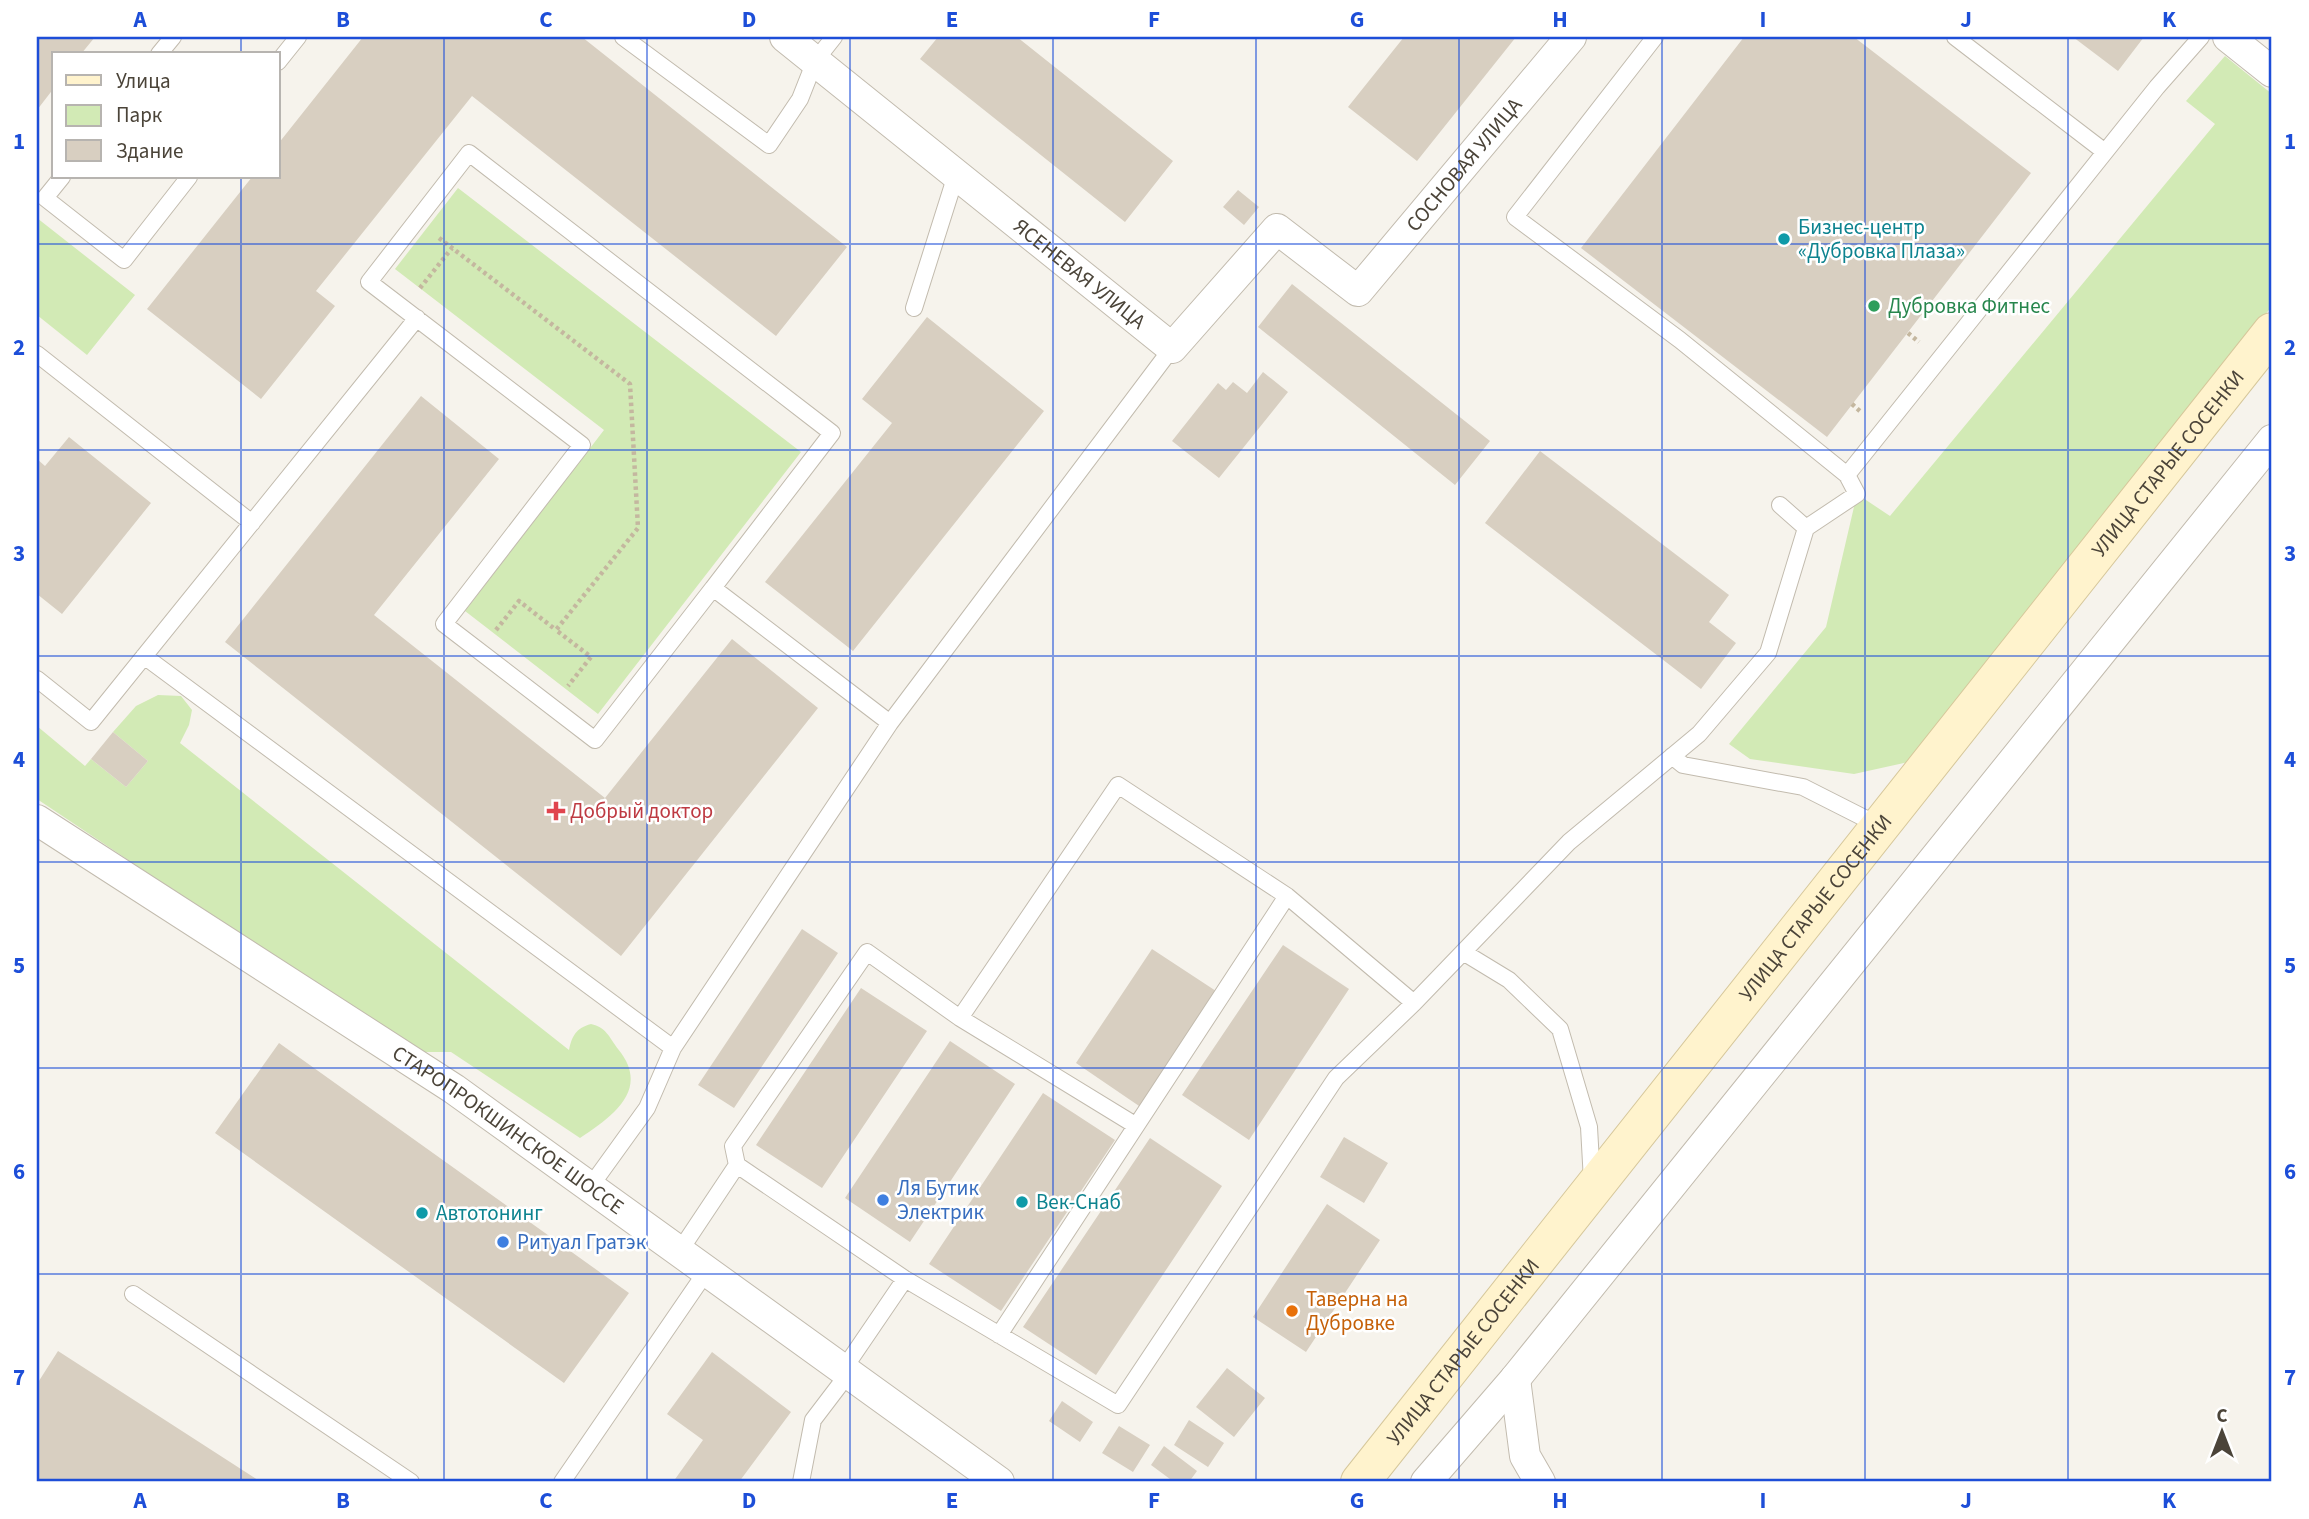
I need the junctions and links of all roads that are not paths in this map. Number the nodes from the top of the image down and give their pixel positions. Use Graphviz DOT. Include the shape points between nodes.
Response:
graph roads {
  1 [pos="173,37"];
  2 [pos="298,37"];
  3 [pos="623,37"];
  4 [pos="785,37"];
  5 [pos="834,37"];
  6 [pos="1571,37"];
  7 [pos="1655,37"];
  8 [pos="1955,37"];
  9 [pos="2201,37"];
  10 [pos="2228,37"];
  11 [pos="161,52"];
  12 [pos="280,60"];
  13 [pos="815,61"];
  14 [pos="2272,72"];
  15 [pos="2105,152"];
  16 [pos="956,174"];
  17 [pos="61,178"];
  18 [pos="188,178"];
  19 [pos="914,308"];
  20 [pos="411,314"];
  21 [pos="2272,332"];
  22 [pos="1172,348"];
  23 [pos="37,354"];
  24 [pos="2272,440"];
  25 [pos="1847,475"];
  26 [pos="1780,505"];
  27 [pos="252,523"];
  28 [pos="1805,528"];
  29 [pos="713,588"];
  30 [pos="144,656"];
  31 [pos="37,679"];
  32 [pos="890,723"];
  33 [pos="1672,756"];
  34 [pos="37,820"];
  35 [pos="1880,826"];
  36 [pos="1287,896"];
  37 [pos="1463,953"];
  38 [pos="1414,1003"];
  39 [pos="960,1018"];
  40 [pos="673,1048"];
  41 [pos="1135,1125"];
  42 [pos="737,1165"];
  43 [pos="590,1187"];
  44 [pos="1593,1193"];
  45 [pos="679,1252"];
  46 [pos="706,1272"];
  47 [pos="905,1279"];
  48 [pos="133,1294"];
  49 [pos="999,1335"];
  50 [pos="845,1372"];
  51 [pos="1515,1379"];
  52 [pos="411,1482"];
  53 [pos="562,1482"];
  54 [pos="801,1482"];
  55 [pos="999,1482"];
  56 [pos="1360,1482"];
  57 [pos="1426,1482"];
  58 [pos="1540,1482"];
  1 -- 11 [label="lane"];
  2 -- 12 [label="lane"];
  3 -- 13 [label="lane" via="769,145 800,99"];
  4 -- 13 [label="street, ЯСЕНЕВАЯ УЛИЦА"];
  5 -- 13 [label="lane"];
  6 -- 22 [label="street, СОСНОВАЯ УЛИЦА" via="1358,291 1277,229"];
  7 -- 25 [label="lane" via="1514,217 1680,340"];
  8 -- 15 [label="lane"];
  9 -- 15 [label="lane"];
  10 -- 14 [label="street"];
  13 -- 16 [label="street, ЯСЕНЕВАЯ УЛИЦА"];
  15 -- 25 [label="lane"];
  16 -- 19 [label="lane"];
  16 -- 22 [label="street, ЯСЕНЕВАЯ УЛИЦА"];
  17 -- 18 [label="lane" via="45,198 124,260"];
  20 -- 27 [label="lane"];
  20 -- 29 [label="lane" via="582,445 444,624 595,740"];
  20 -- 29 [label="lane" via="369,282 469,153 832,433"];
  21 -- 35 [label="main road, УЛИЦА СТАРЫЕ СОСЕНКИ"];
  22 -- 32 [label="lane"];
  23 -- 27 [label="lane"];
  24 -- 51 [label="street"];
  25 -- 28 [label="lane" via="1857,494"];
  26 -- 28 [label="lane"];
  27 -- 30 [label="lane"];
  28 -- 33 [label="lane" via="1768,653 1699,734"];
  29 -- 32 [label="lane"];
  30 -- 31 [label="lane" via="91,722"];
  30 -- 40 [label="lane"];
  32 -- 40 [label="lane"];
  33 -- 35 [label="lane" via="1683,765 1803,787"];
  33 -- 37 [label="lane" via="1569,842"];
  34 -- 43 [label="street, СТАРОПРОКШИНСКОЕ ШОССЕ" via="454,1090"];
  35 -- 44 [label="main road, УЛИЦА СТАРЫЕ СОСЕНКИ"];
  36 -- 38 [label="lane"];
  36 -- 39 [label="lane" via="1118,785"];
  36 -- 41 [label="lane"];
  37 -- 38 [label="lane"];
  37 -- 44 [label="lane" via="1509,980 1560,1029 1589,1127"];
  38 -- 49 [label="lane" via="1336,1078 1118,1405"];
  39 -- 41 [label="lane"];
  39 -- 42 [label="lane" via="867,953 733,1146"];
  40 -- 43 [label="lane" via="647,1108"];
  41 -- 49 [label="lane"];
  42 -- 45 [label="lane"];
  42 -- 47 [label="lane"];
  43 -- 45 [label="street, СТАРОПРОКШИНСКОЕ ШОССЕ"];
  44 -- 56 [label="main road, УЛИЦА СТАРЫЕ СОСЕНКИ"];
  45 -- 46 [label="street, СТАРОПРОКШИНСКОЕ ШОССЕ"];
  46 -- 50 [label="street, СТАРОПРОКШИНСКОЕ ШОССЕ"];
  46 -- 53 [label="lane"];
  47 -- 49 [label="lane"];
  47 -- 50 [label="lane"];
  48 -- 52 [label="lane"];
  50 -- 54 [label="lane" via="813,1420"];
  50 -- 55 [label="street, СТАРОПРОКШИНСКОЕ ШОССЕ"];
  51 -- 57 [label="street"];
  51 -- 58 [label="street" via="1525,1456"];
}
